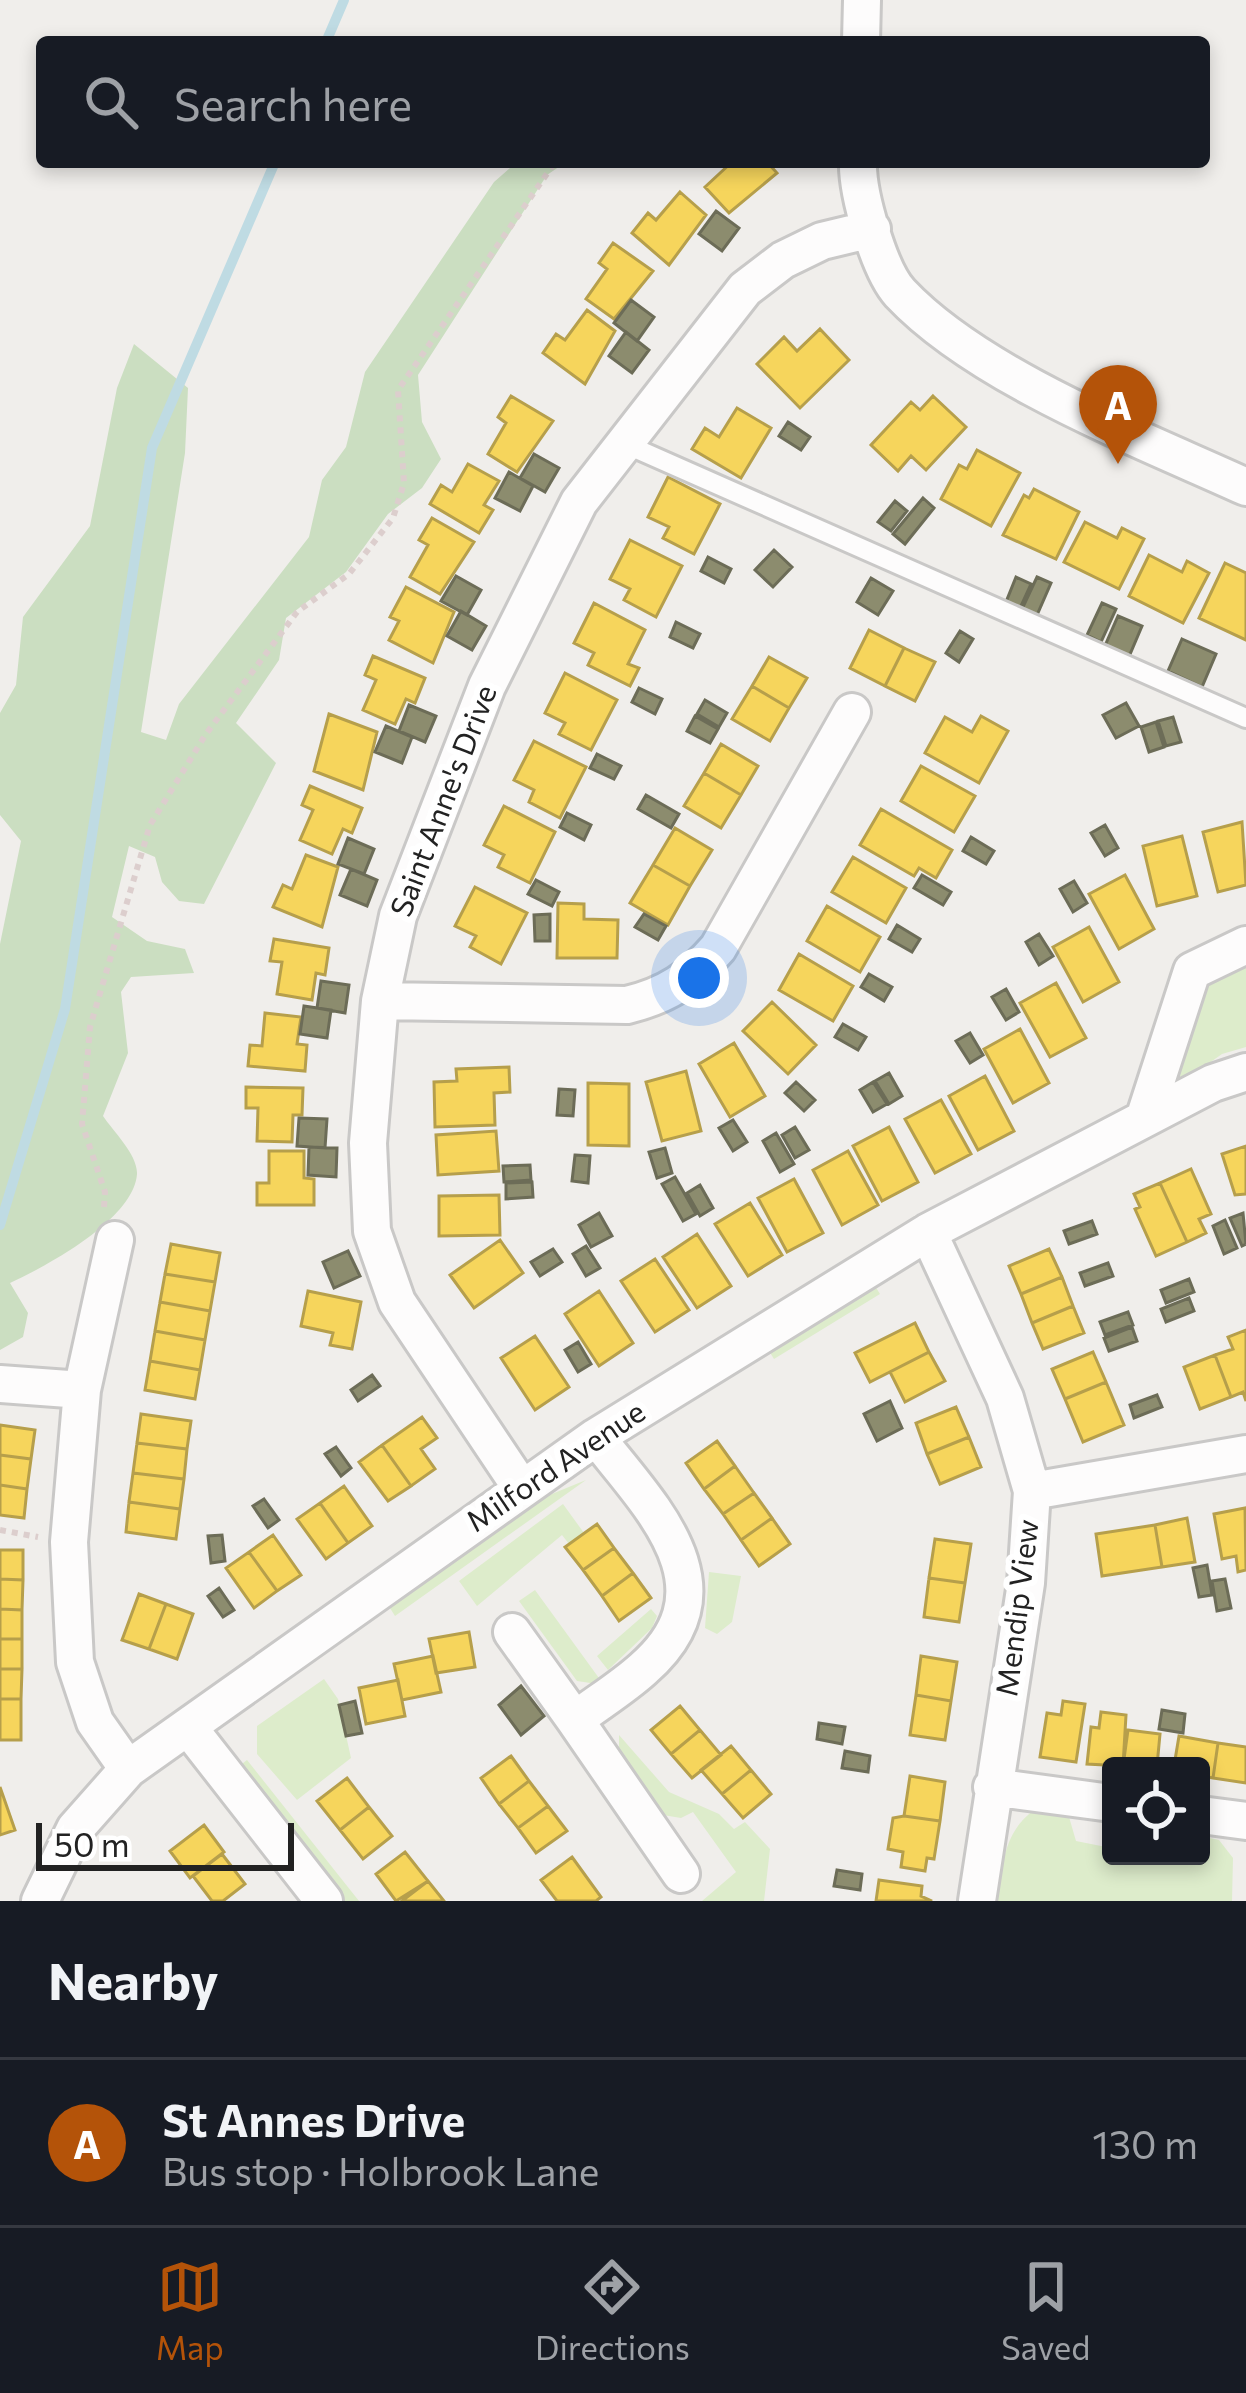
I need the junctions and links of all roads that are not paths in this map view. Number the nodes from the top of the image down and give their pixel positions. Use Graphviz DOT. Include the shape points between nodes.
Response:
graph roads {
  1 [pos="862,0"];
  2 [pos="861,36"];
  3 [pos="860,168"];
  4 [pos="872,230"];
  5 [pos="623,443"];
  6 [pos="1246,487"];
  7 [pos="851,712"];
  8 [pos="1246,718"];
  9 [pos="1246,945"];
  10 [pos="380,1001"];
  11 [pos="1246,1072"];
  12 [pos="1144,1119"];
  13 [pos="928,1232"];
  14 [pos="115,1240"];
  15 [pos="0,1384"];
  16 [pos="82,1390"];
  17 [pos="596,1437"];
  18 [pos="1246,1454"];
  19 [pos="522,1489"];
  20 [pos="1032,1491"];
  21 [pos="512,1632"];
  22 [pos="575,1720"];
  23 [pos="188,1727"];
  24 [pos="128,1769"];
  25 [pos="992,1787"];
  26 [pos="1102,1802"];
  27 [pos="1210,1816"];
  28 [pos="1246,1821"];
  29 [pos="680,1874"];
  30 [pos="40,1901"];
  31 [pos="324,1901"];
  32 [pos="977,1901"];
  1 -- 2 [label="street"];
  3 -- 4 [label="street"];
  4 -- 5 [label="street, Saint Anne's Drive" via="783,260 745,289"];
  4 -- 6 [label="street" via="896,289 940,328 1021,379"];
  5 -- 8 [label="lane"];
  5 -- 10 [label="street, Saint Anne's Drive" via="578,502 487,686 398,916"];
  7 -- 10 [label="street" via="718,948 691,979 627,1005"];
  9 -- 12 [label="street" via="1192,971"];
  10 -- 19 [label="street, Saint Anne's Drive" via="368,1142 372,1231 397,1302"];
  11 -- 12 [label="street, Milford Avenue"];
  12 -- 13 [label="street, Milford Avenue"];
  13 -- 17 [label="street, Milford Avenue"];
  13 -- 20 [label="street, Mendip View" via="1005,1398"];
  14 -- 16 [label="street"];
  15 -- 16 [label="street"];
  16 -- 24 [label="street" via="69,1542 75,1662 95,1722"];
  17 -- 19 [label="street, Milford Avenue"];
  17 -- 22 [label="street" via="667,1528 685,1573 683,1616 647,1667"];
  18 -- 20 [label="street"];
  19 -- 23 [label="street, Milford Avenue"];
  20 -- 25 [label="street, Mendip View" via="1026,1583"];
  21 -- 22 [label="street"];
  22 -- 29 [label="street"];
  23 -- 24 [label="street, Milford Avenue"];
  23 -- 31 [label="street"];
  24 -- 30 [label="street, Milford Avenue" via="75,1829"];
  25 -- 26 [label="street"];
  25 -- 32 [label="street, Mendip View"];
  27 -- 28 [label="street"];
}
